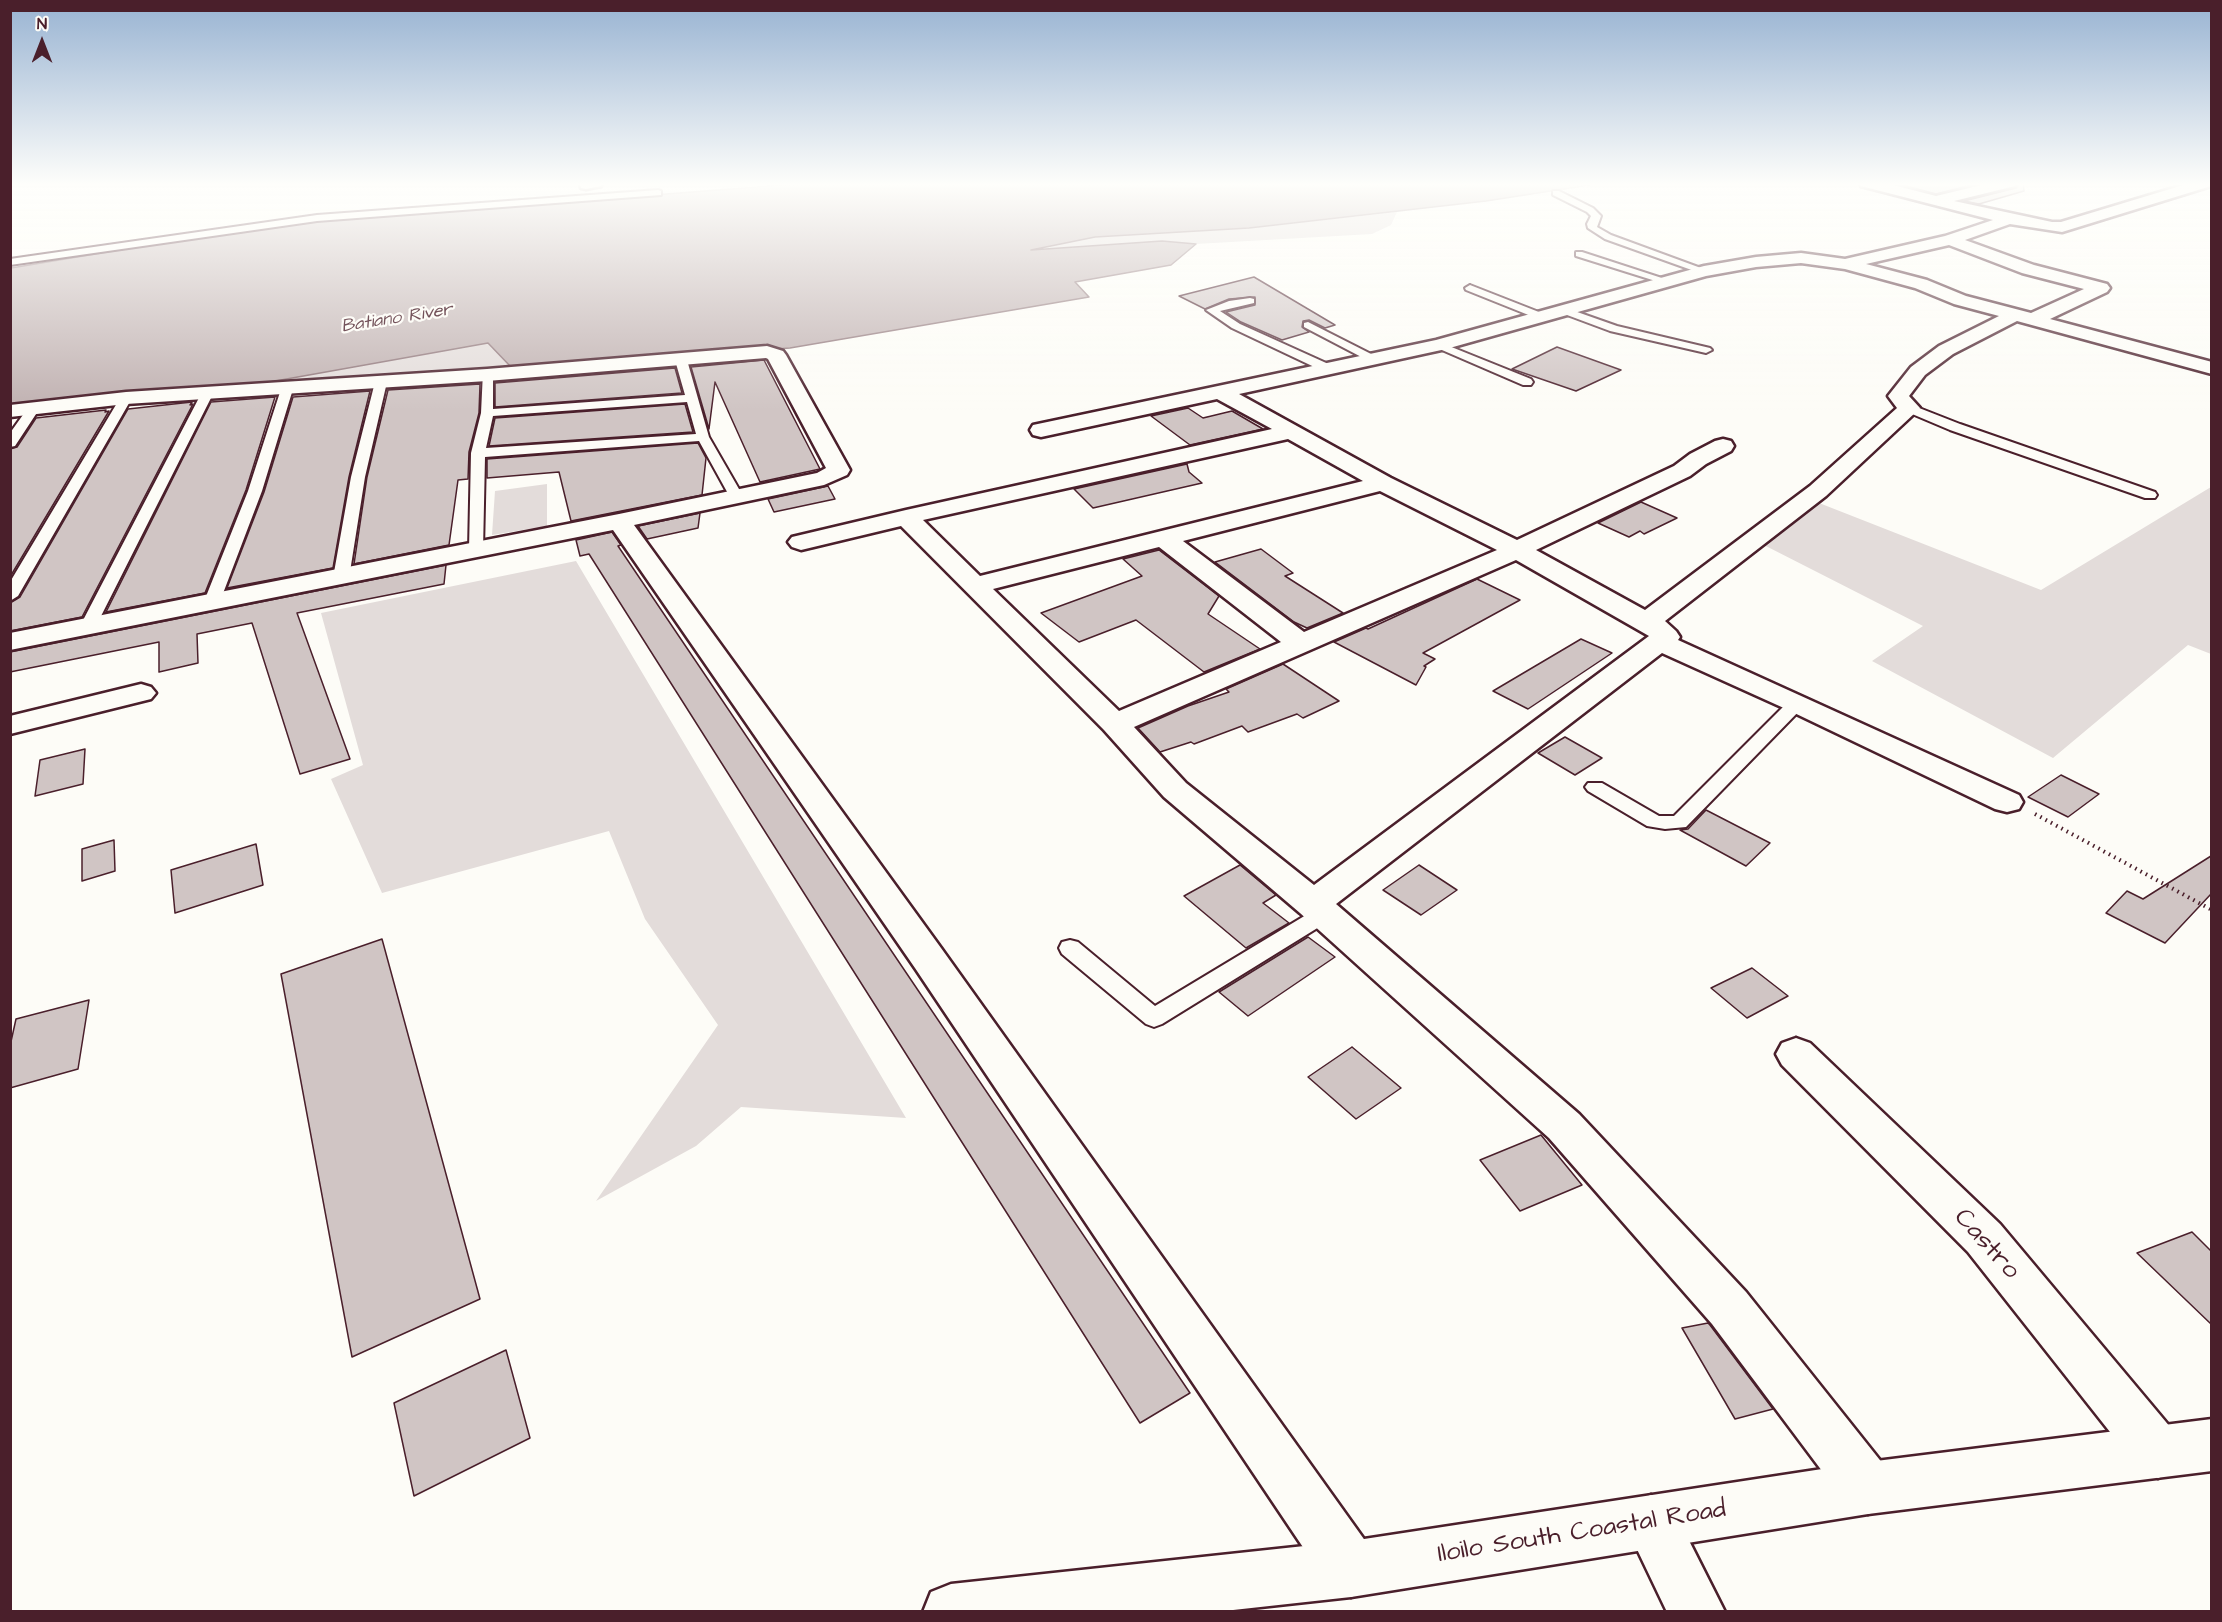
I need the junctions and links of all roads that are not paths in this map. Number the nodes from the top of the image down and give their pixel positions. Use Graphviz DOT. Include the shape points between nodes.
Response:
graph roads {
  1 [pos="26,259"];
  2 [pos="1594,259"];
  3 [pos="1669,259"];
  4 [pos="1786,259"];
  5 [pos="1806,259"];
  6 [pos="1868,259"];
  7 [pos="2000,259"];
  8 [pos="10,261"];
  9 [pos="1845,264"];
  10 [pos="1704,271"];
  11 [pos="1666,281"];
  12 [pos="1470,288"];
  13 [pos="1250,301"];
  14 [pos="1563,310"];
  15 [pos="1540,316"];
  16 [pos="2026,316"];
  17 [pos="1308,325"];
  18 [pos="1439,345"];
  19 [pos="1706,350"];
  20 [pos="1373,359"];
  21 [pos="681,360"];
  22 [pos="2211,368"];
  23 [pos="1331,370"];
  24 [pos="487,375"];
  25 [pos="381,382"];
  26 [pos="1527,382"];
  27 [pos="287,389"];
  28 [pos="208,392"];
  29 [pos="1221,392"];
  30 [pos="126,398"];
  31 [pos="690,398"];
  32 [pos="34,408"];
  33 [pos="1909,408"];
  34 [pos="10,411"];
  35 [pos="488,413"];
  36 [pos="1041,430"];
  37 [pos="1290,432"];
  38 [pos="703,437"];
  39 [pos="10,443"];
  40 [pos="1723,446"];
  41 [pos="478,453"];
  42 [pos="1383,483"];
  43 [pos="2150,495"];
  44 [pos="736,496"];
  45 [pos="906,517"];
  46 [pos="620,521"];
  47 [pos="1162,537"];
  48 [pos="801,542"];
  49 [pos="476,550"];
  50 [pos="1517,550"];
  51 [pos="341,578"];
  52 [pos="976,585"];
  53 [pos="10,596"];
  54 [pos="211,604"];
  55 [pos="87,628"];
  56 [pos="1653,632"];
  57 [pos="10,642"];
  58 [pos="1300,643"];
  59 [pos="141,693"];
  60 [pos="1797,703"];
  61 [pos="1115,724"];
  62 [pos="10,725"];
  63 [pos="1595,787"];
  64 [pos="2007,802"];
  65 [pos="1318,909"];
  66 [pos="1070,948"];
  67 [pos="1796,1054"];
  68 [pos="2211,1445"];
  69 [pos="2158,1452"];
  70 [pos="1869,1488"];
  71 [pos="1651,1522"];
  72 [pos="1351,1569"];
  73 [pos="951,1611"];
  74 [pos="1697,1611"];
  1 -- 8 [label="lane"];
  2 -- 11 [label="lane"];
  3 -- 10 [label="lane"];
  4 -- 10 [label="street"];
  5 -- 9 [label="street"];
  6 -- 9 [label="street"];
  7 -- 16 [label="street" via="2101,288"];
  9 -- 16 [label="street"];
  10 -- 11 [label="street"];
  11 -- 14 [label="street"];
  12 -- 15 [label="lane"];
  13 -- 23 [label="lane" via="1211,310 1236,326"];
  14 -- 15 [label="street"];
  14 -- 19 [label="lane" via="1614,329"];
  15 -- 18 [label="street"];
  16 -- 22 [label="street"];
  16 -- 33 [label="street" via="1946,350 1918,372 1898,396"];
  17 -- 20 [label="lane"];
  18 -- 20 [label="street"];
  18 -- 26 [label="lane"];
  20 -- 23 [label="street"];
  21 -- 24 [label="street"];
  21 -- 31 [label="lane"];
  21 -- 44 [label="street" via="773,352 839,470 824,478"];
  23 -- 29 [label="street"];
  24 -- 25 [label="street"];
  24 -- 35 [label="lane"];
  25 -- 27 [label="street"];
  25 -- 51 [label="lane" via="358,477"];
  27 -- 28 [label="street"];
  27 -- 54 [label="lane" via="255,491"];
  28 -- 30 [label="street"];
  28 -- 55 [label="lane"];
  29 -- 36 [label="street"];
  29 -- 37 [label="street"];
  30 -- 32 [label="street"];
  30 -- 53 [label="lane"];
  31 -- 35 [label="lane"];
  31 -- 38 [label="lane"];
  32 -- 34 [label="street"];
  32 -- 39 [label="lane"];
  33 -- 43 [label="lane"];
  33 -- 56 [label="street"];
  35 -- 41 [label="lane"];
  37 -- 42 [label="street"];
  37 -- 45 [label="street"];
  38 -- 41 [label="lane"];
  38 -- 44 [label="lane"];
  40 -- 50 [label="street" via="1682,471"];
  41 -- 49 [label="lane"];
  42 -- 47 [label="street"];
  42 -- 50 [label="street"];
  44 -- 46 [label="street"];
  45 -- 48 [label="street"];
  45 -- 52 [label="street"];
  46 -- 49 [label="street"];
  46 -- 72 [label="street"];
  47 -- 52 [label="street"];
  47 -- 58 [label="street"];
  49 -- 51 [label="street"];
  50 -- 56 [label="street"];
  50 -- 58 [label="street"];
  51 -- 54 [label="street"];
  52 -- 61 [label="street"];
  54 -- 55 [label="street"];
  55 -- 57 [label="street"];
  56 -- 60 [label="street"];
  56 -- 65 [label="street"];
  58 -- 61 [label="street"];
  59 -- 62 [label="street"];
  60 -- 63 [label="lane" via="1679,822 1654,820"];
  60 -- 64 [label="street"];
  61 -- 65 [label="street" via="1175,790"];
  65 -- 66 [label="lane" via="1154,1018"];
  65 -- 70 [label="street" via="1564,1126 1729,1308"];
  67 -- 69 [label="street, Castro" via="1984,1238"];
  68 -- 69 [label="street, Iloilo South Coastal Road"];
  69 -- 70 [label="street, Iloilo South Coastal Road"];
  70 -- 71 [label="street, Iloilo South Coastal Road"];
  71 -- 72 [label="street, Iloilo South Coastal Road"];
  71 -- 74 [label="street"];
  72 -- 73 [label="street, Iloilo South Coastal Road"];
}
